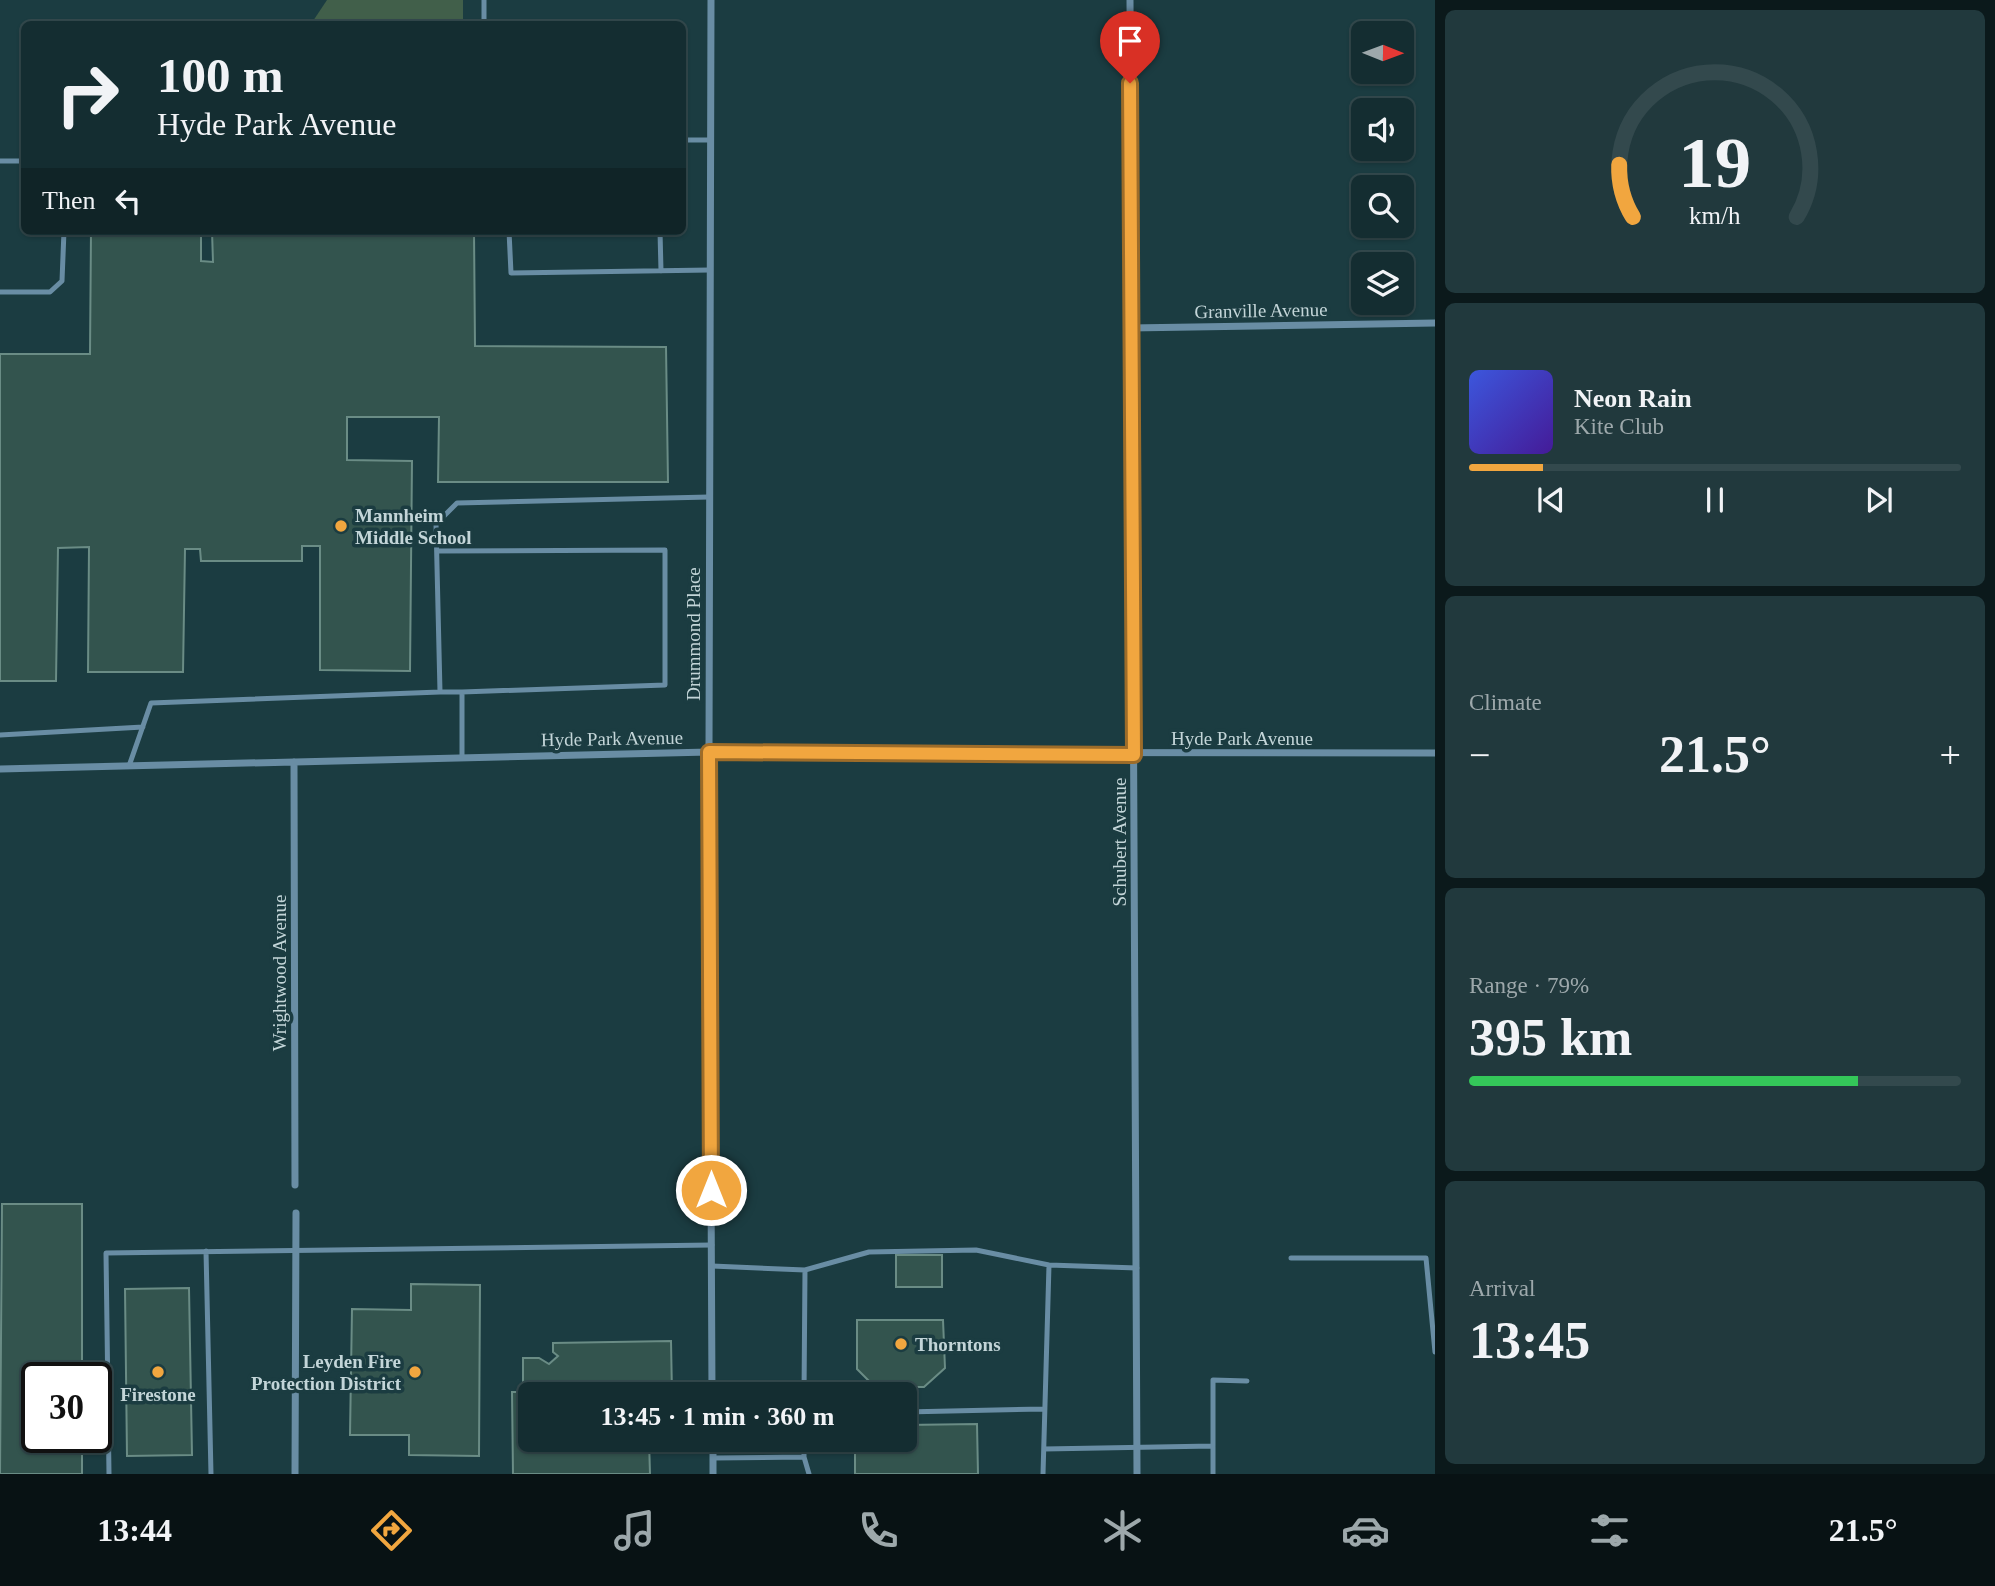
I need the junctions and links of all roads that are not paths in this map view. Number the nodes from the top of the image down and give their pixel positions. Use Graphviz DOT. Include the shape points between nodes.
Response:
graph roads {
  1 [pos="484,0"];
  2 [pos="710,0"];
  3 [pos="1130,0"];
  4 [pos="484,21"];
  5 [pos="711,140"];
  6 [pos="686,141"];
  7 [pos="0,161"];
  8 [pos="21,161"];
  9 [pos="64,235"];
  10 [pos="509,235"];
  11 [pos="660,235"];
  12 [pos="710,270"];
  13 [pos="662,271"];
  14 [pos="0,292"];
  15 [pos="1435,323"];
  16 [pos="1130,328"];
  17 [pos="709,497"];
  18 [pos="437,551"];
  19 [pos="440,692"];
  20 [pos="462,692"];
  21 [pos="143,727"];
  22 [pos="0,734"];
  23 [pos="709,752"];
  24 [pos="1435,753"];
  25 [pos="1134,755"];
  26 [pos="463,758"];
  27 [pos="294,762"];
  28 [pos="129,766"];
  29 [pos="0,769"];
  30 [pos="295,1185"];
  31 [pos="296,1213"];
  32 [pos="712,1245"];
  33 [pos="296,1250"];
  34 [pos="206,1251"];
  35 [pos="1291,1258"];
  36 [pos="1049,1265"];
  37 [pos="712,1266"];
  38 [pos="1137,1268"];
  39 [pos="805,1270"];
  40 [pos="1435,1352"];
  41 [pos="1247,1381"];
  42 [pos="712,1382"];
  43 [pos="804,1382"];
  44 [pos="1045,1409"];
  45 [pos="917,1412"];
  46 [pos="1213,1446"];
  47 [pos="1137,1447"];
  48 [pos="1044,1449"];
  49 [pos="713,1452"];
  50 [pos="804,1452"];
  51 [pos="804,1457"];
  52 [pos="713,1458"];
  53 [pos="109,1474"];
  54 [pos="211,1474"];
  55 [pos="295,1474"];
  56 [pos="713,1474"];
  57 [pos="809,1474"];
  58 [pos="1044,1474"];
  59 [pos="1137,1474"];
  60 [pos="1213,1474"];
  1 -- 4 [label="lane"];
  2 -- 5 [label="street, Drummond Place"];
  3 -- 16 [label="street, Schubert Avenue"];
  5 -- 6 [label="lane"];
  5 -- 12 [label="street, Drummond Place"];
  7 -- 8 [label="lane"];
  9 -- 14 [label="lane" via="62,281 50,292"];
  10 -- 13 [label="lane" via="511,273"];
  11 -- 13 [label="lane"];
  12 -- 13 [label="lane"];
  12 -- 17 [label="street, Drummond Place"];
  15 -- 16 [label="street, Granville Avenue"];
  16 -- 25 [label="street, Schubert Avenue"];
  17 -- 18 [label="lane" via="457,503 436,524"];
  17 -- 23 [label="street, Drummond Place"];
  18 -- 19 [label="lane"];
  18 -- 20 [label="lane" via="665,550 666,685"];
  19 -- 20 [label="lane"];
  19 -- 21 [label="lane" via="151,703"];
  20 -- 26 [label="lane"];
  21 -- 22 [label="lane"];
  21 -- 28 [label="lane"];
  23 -- 25 [label="street, Hyde Park Avenue"];
  23 -- 26 [label="street, Hyde Park Avenue"];
  23 -- 32 [label="street, Drummond Place"];
  24 -- 25 [label="street, Hyde Park Avenue"];
  25 -- 38 [label="street, Schubert Avenue"];
  26 -- 27 [label="street, Hyde Park Avenue"];
  27 -- 28 [label="street, Hyde Park Avenue"];
  27 -- 30 [label="street, Wrightwood Avenue"];
  28 -- 29 [label="street, Hyde Park Avenue"];
  31 -- 33 [label="street"];
  32 -- 33 [label="lane"];
  32 -- 37 [label="street, Drummond Place"];
  33 -- 34 [label="lane"];
  33 -- 55 [label="street"];
  34 -- 53 [label="lane" via="106,1253"];
  34 -- 54 [label="lane"];
  35 -- 40 [label="lane" via="1426,1258"];
  36 -- 38 [label="lane"];
  36 -- 39 [label="lane" via="962,1250 869,1252"];
  36 -- 44 [label="lane"];
  37 -- 39 [label="lane"];
  37 -- 42 [label="street, Drummond Place"];
  38 -- 47 [label="street, Schubert Avenue"];
  39 -- 43 [label="lane"];
  41 -- 46 [label="lane" via="1213,1380"];
  44 -- 45 [label="lane"];
  44 -- 48 [label="lane"];
  46 -- 47 [label="lane"];
  46 -- 60 [label="lane"];
  47 -- 48 [label="lane"];
  47 -- 59 [label="street, Schubert Avenue"];
  48 -- 58 [label="lane"];
  49 -- 52 [label="street"];
  50 -- 51 [label="lane"];
  51 -- 52 [label="lane"];
  51 -- 57 [label="lane"];
  52 -- 56 [label="street"];
}
